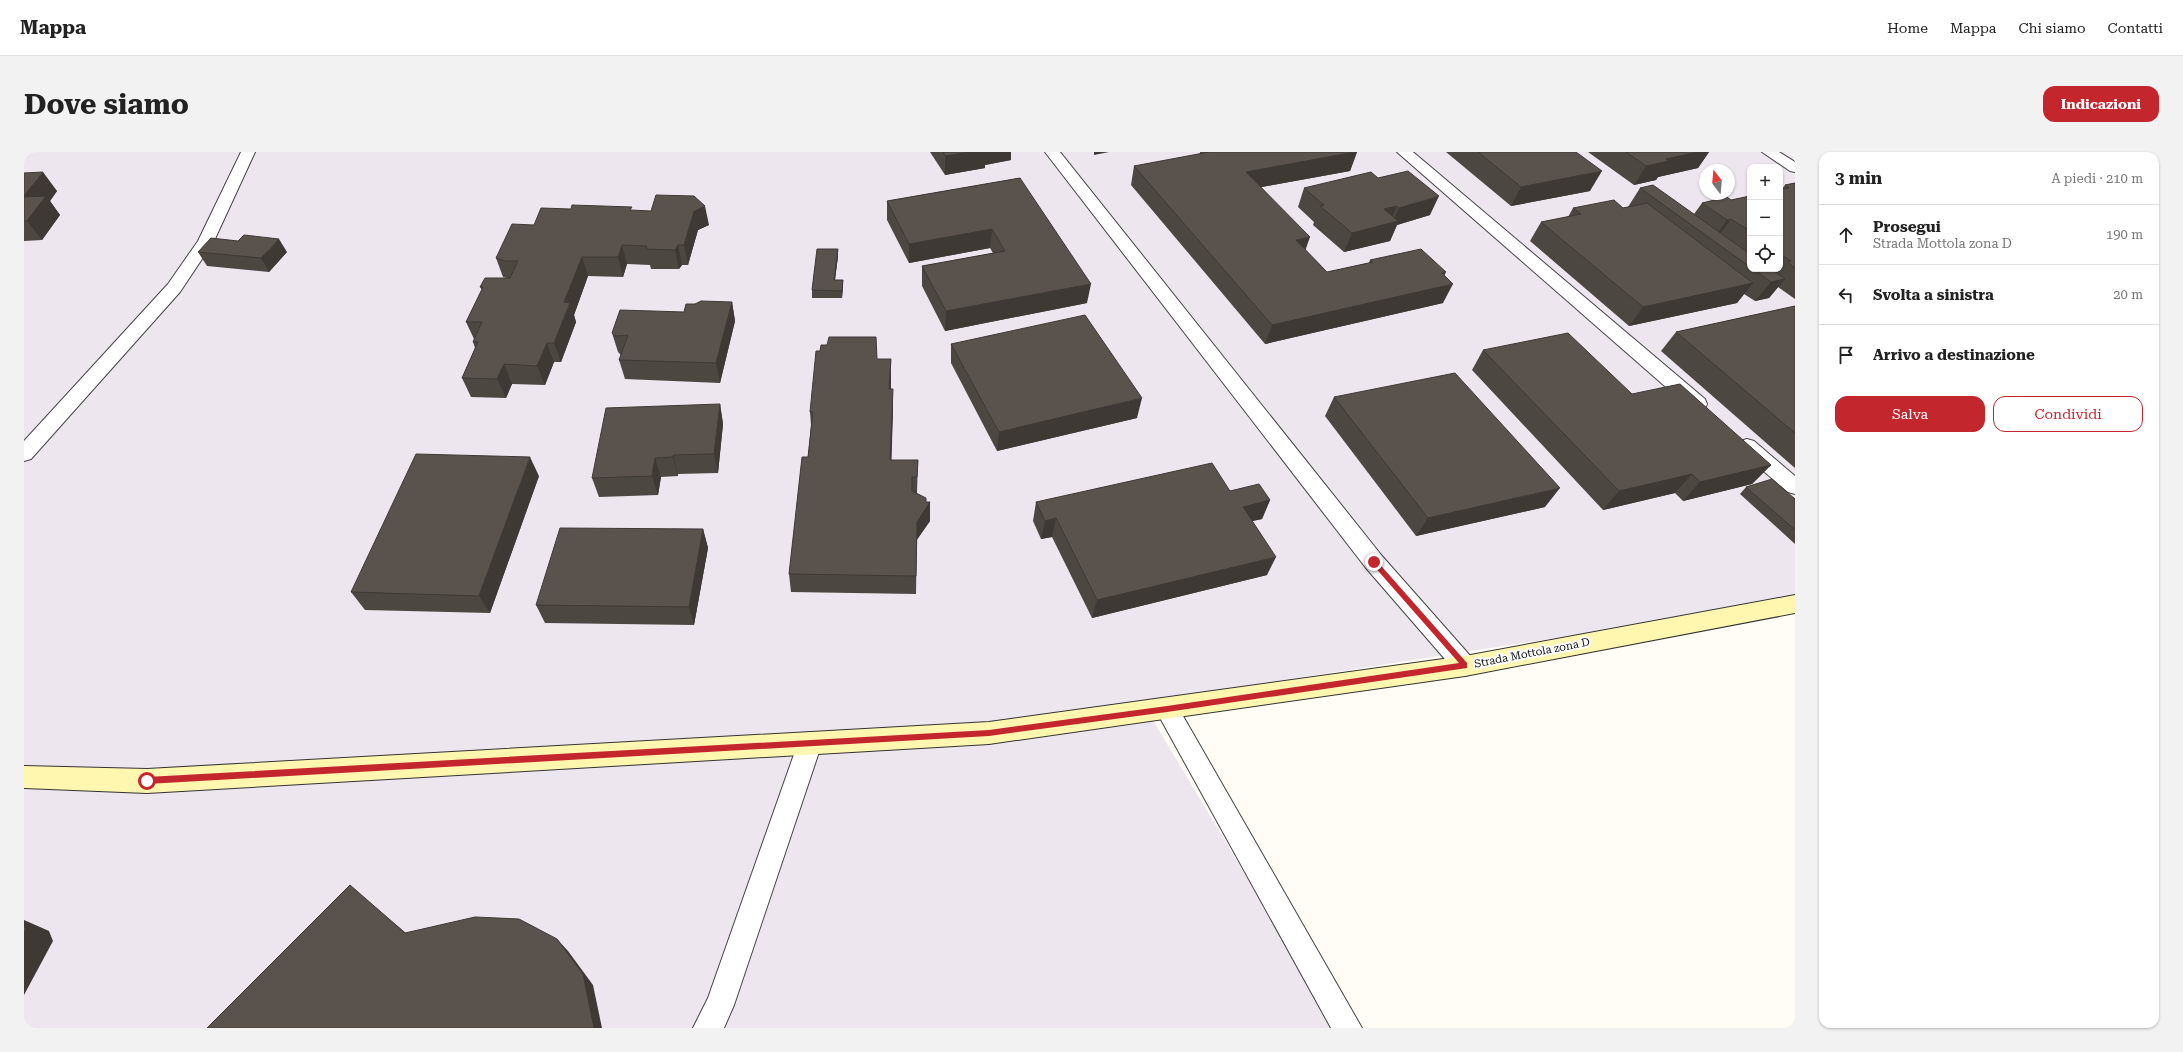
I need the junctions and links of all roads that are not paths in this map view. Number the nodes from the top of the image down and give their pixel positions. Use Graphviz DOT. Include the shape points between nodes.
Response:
graph roads {
  1 [pos="248,152"];
  2 [pos="1052,152"];
  3 [pos="1404,152"];
  4 [pos="1769,152"];
  5 [pos="1795,168"];
  6 [pos="1711,414"];
  7 [pos="1735,435"];
  8 [pos="24,454"];
  9 [pos="1795,487"];
  10 [pos="1795,604"];
  11 [pos="1465,666"];
  12 [pos="1167,709"];
  13 [pos="810,743"];
  14 [pos="24,777"];
  15 [pos="708,1028"];
  16 [pos="1347,1028"];
  1 -- 8 [label="street" via="206,241 174,288"];
  2 -- 11 [label="street" via="1374,562"];
  3 -- 6 [label="street"];
  4 -- 5 [label="street"];
  7 -- 9 [label="street"];
  10 -- 11 [label="main road, Strada Mottola zona D"];
  11 -- 12 [label="main road, Strada Mottola zona D"];
  12 -- 13 [label="main road, Strada Mottola zona D" via="989,733"];
  12 -- 16 [label="street"];
  13 -- 14 [label="main road, Strada Mottola zona D" via="147,781"];
  13 -- 15 [label="street" via="720,1005"];
}
